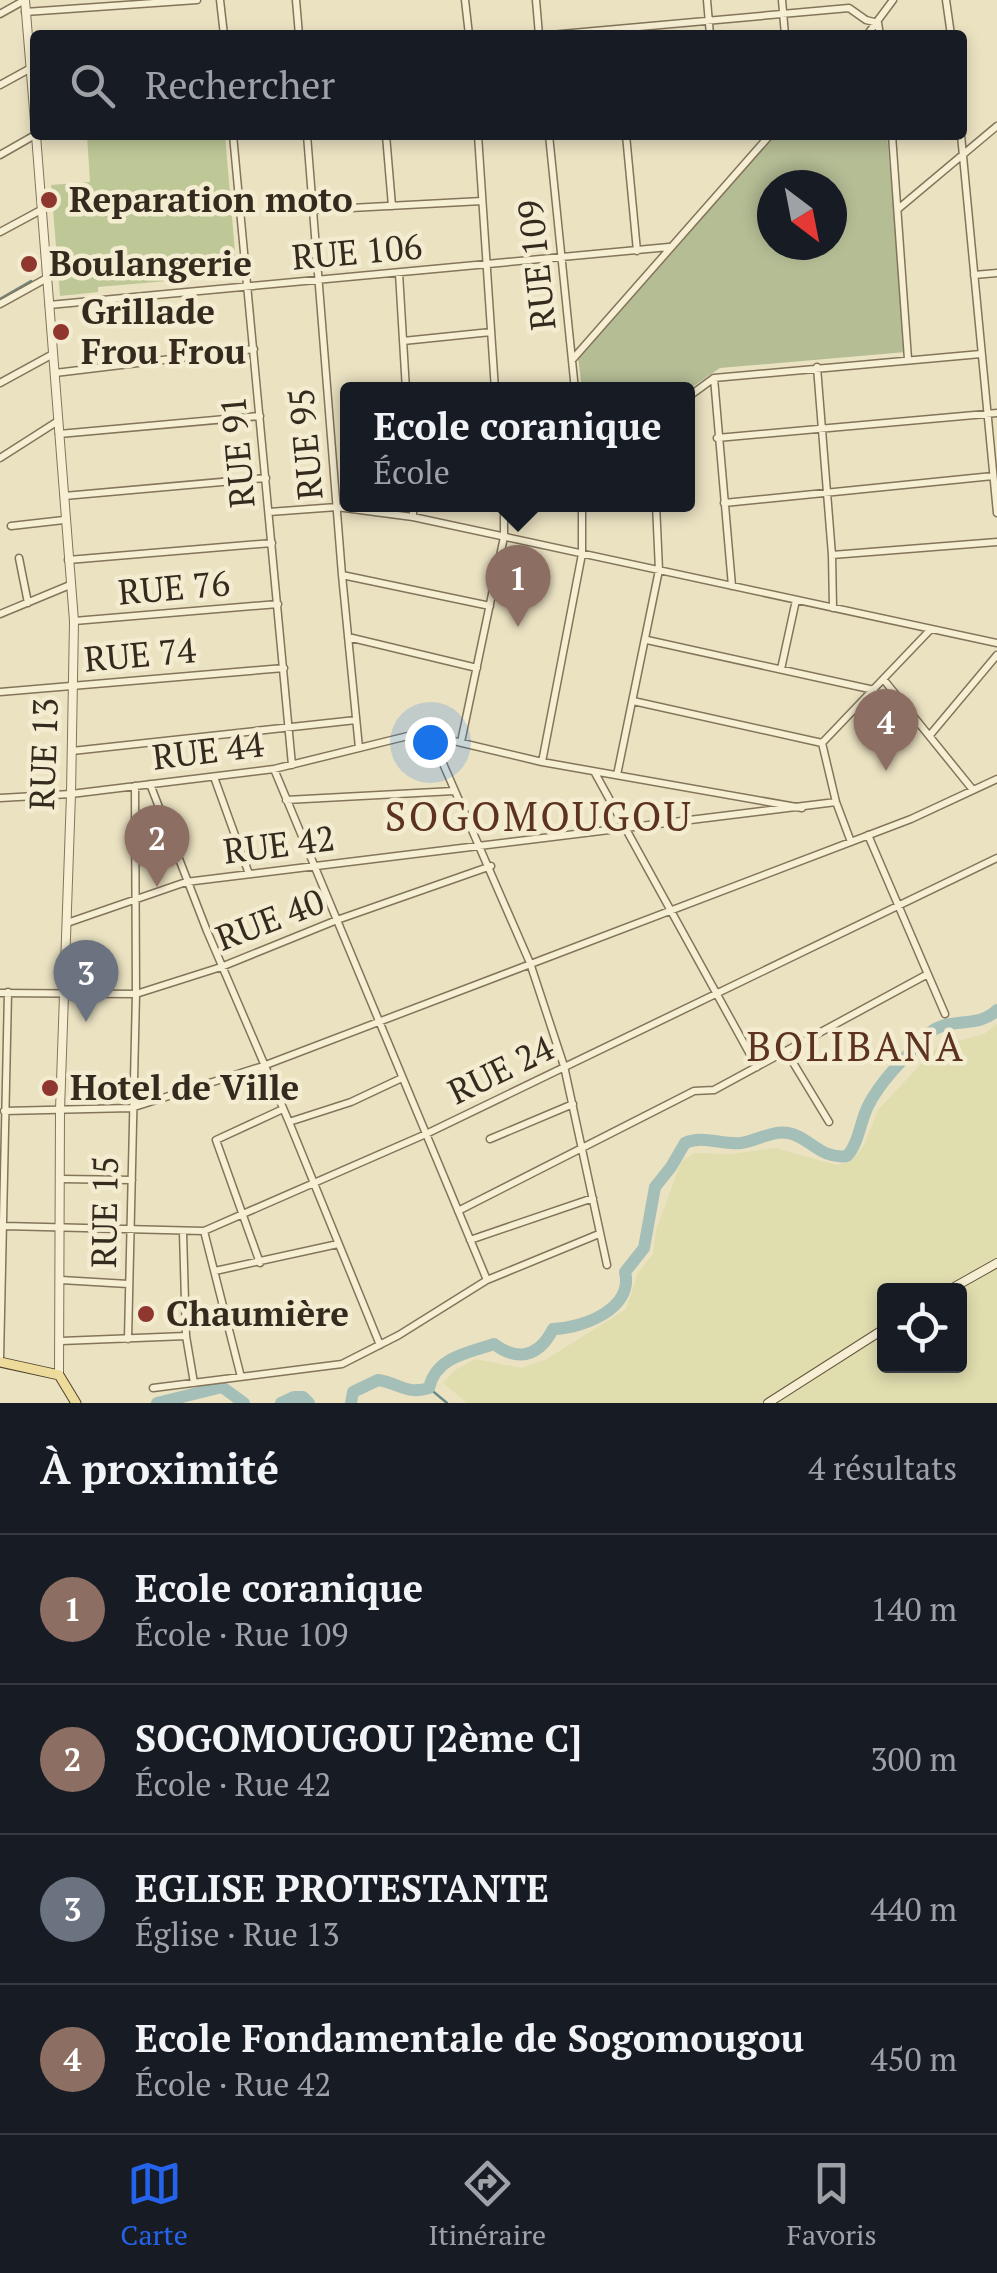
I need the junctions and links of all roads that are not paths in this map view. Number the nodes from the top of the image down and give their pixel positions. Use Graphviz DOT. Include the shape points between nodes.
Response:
graph roads {
  1 [pos="25,0"];
  2 [pos="198,0"];
  3 [pos="220,0"];
  4 [pos="296,0"];
  5 [pos="465,0"];
  6 [pos="536,0"];
  7 [pos="706,0"];
  8 [pos="782,0"];
  9 [pos="893,0"];
  10 [pos="946,0"];
  11 [pos="26,12"];
  12 [pos="0,14"];
  13 [pos="783,14"];
  14 [pos="708,20"];
  15 [pos="878,24"];
  16 [pos="223,30"];
  17 [pos="299,30"];
  18 [pos="469,30"];
  19 [pos="539,30"];
  20 [pos="603,30"];
  21 [pos="709,30"];
  22 [pos="785,30"];
  23 [pos="872,30"];
  24 [pos="879,30"];
  25 [pos="949,30"];
  26 [pos="30,57"];
  27 [pos="30,69"];
  28 [pos="0,86"];
  29 [pos="997,126"];
  30 [pos="30,138"];
  31 [pos="35,140"];
  32 [pos="233,140"];
  33 [pos="307,140"];
  34 [pos="386,140"];
  35 [pos="478,140"];
  36 [pos="550,140"];
  37 [pos="626,140"];
  38 [pos="766,140"];
  39 [pos="892,140"];
  40 [pos="962,140"];
  41 [pos="0,155"];
  42 [pos="963,155"];
  43 [pos="482,201"];
  44 [pos="392,206"];
  45 [pos="898,209"];
  46 [pos="41,210"];
  47 [pos="313,210"];
  48 [pos="0,232"];
  49 [pos="670,248"];
  50 [pos="637,250"];
  51 [pos="562,258"];
  52 [pos="487,264"];
  53 [pos="997,272"];
  54 [pos="399,273"];
  55 [pos="974,274"];
  56 [pos="47,278"];
  57 [pos="318,280"];
  58 [pos="248,287"];
  59 [pos="0,304"];
  60 [pos="49,306"];
  61 [pos="491,332"];
  62 [pos="403,341"];
  63 [pos="254,349"];
  64 [pos="53,354"];
  65 [pos="981,354"];
  66 [pos="908,359"];
  67 [pos="572,360"];
  68 [pos="817,367"];
  69 [pos="55,373"];
  70 [pos="714,378"];
  71 [pos="406,382"];
  72 [pos="494,382"];
  73 [pos="574,382"];
  74 [pos="0,383"];
  75 [pos="695,391"];
  76 [pos="997,413"];
  77 [pos="987,414"];
  78 [pos="260,416"];
  79 [pos="58,421"];
  80 [pos="822,429"];
  81 [pos="59,434"];
  82 [pos="717,438"];
  83 [pos="0,458"];
  84 [pos="993,476"];
  85 [pos="266,478"];
  86 [pos="828,493"];
  87 [pos="63,496"];
  88 [pos="724,503"];
  89 [pos="336,507"];
  90 [pos="340,508"];
  91 [pos="269,512"];
  92 [pos="371,512"];
  93 [pos="413,512"];
  94 [pos="504,512"];
  95 [pos="582,512"];
  96 [pos="656,512"];
  97 [pos="997,513"];
  98 [pos="413,518"];
  99 [pos="64,520"];
  100 [pos="10,526"];
  101 [pos="504,537"];
  102 [pos="997,542"];
  103 [pos="272,543"];
  104 [pos="582,554"];
  105 [pos="832,555"];
  106 [pos="18,558"];
  107 [pos="68,560"];
  108 [pos="659,570"];
  109 [pos="342,575"];
  110 [pos="70,586"];
  111 [pos="732,586"];
  112 [pos="796,600"];
  113 [pos="28,603"];
  114 [pos="278,604"];
  115 [pos="490,606"];
  116 [pos="833,608"];
  117 [pos="0,614"];
  118 [pos="74,621"];
  119 [pos="931,629"];
  120 [pos="348,636"];
  121 [pos="647,640"];
  122 [pos="997,643"];
  123 [pos="997,655"];
  124 [pos="284,668"];
  125 [pos="477,668"];
  126 [pos="781,670"];
  127 [pos="884,680"];
  128 [pos="74,686"];
  129 [pos="874,690"];
  130 [pos="0,692"];
  131 [pos="633,701"];
  132 [pos="356,720"];
  133 [pos="290,728"];
  134 [pos="420,732"];
  135 [pos="430,735"];
  136 [pos="930,735"];
  137 [pos="461,742"];
  138 [pos="822,742"];
  139 [pos="360,748"];
  140 [pos="72,751"];
  141 [pos="542,762"];
  142 [pos="292,765"];
  143 [pos="274,770"];
  144 [pos="594,772"];
  145 [pos="617,775"];
  146 [pos="214,777"];
  147 [pos="997,779"];
  148 [pos="150,784"];
  149 [pos="135,786"];
  150 [pos="973,790"];
  151 [pos="454,791"];
  152 [pos="72,794"];
  153 [pos="0,798"];
  154 [pos="286,800"];
  155 [pos="836,802"];
  156 [pos="802,808"];
  157 [pos="626,830"];
  158 [pos="868,835"];
  159 [pos="851,842"];
  160 [pos="480,844"];
  161 [pos="997,858"];
  162 [pos="313,864"];
  163 [pos="490,866"];
  164 [pos="249,874"];
  165 [pos="186,882"];
  166 [pos="135,900"];
  167 [pos="897,906"];
  168 [pos="670,911"];
  169 [pos="337,920"];
  170 [pos="66,923"];
  171 [pos="530,963"];
  172 [pos="222,967"];
  173 [pos="926,975"];
  174 [pos="4,992"];
  175 [pos="63,992"];
  176 [pos="136,994"];
  177 [pos="716,996"];
  178 [pos="945,1014"];
  179 [pos="379,1020"];
  180 [pos="786,1052"];
  181 [pos="263,1066"];
  182 [pos="564,1066"];
  183 [pos="757,1067"];
  184 [pos="402,1078"];
  185 [pos="2,1081"];
  186 [pos="573,1104"];
  187 [pos="131,1108"];
  188 [pos="283,1109"];
  189 [pos="60,1110"];
  190 [pos="4,1111"];
  191 [pos="289,1122"];
  192 [pos="829,1122"];
  193 [pos="426,1134"];
  194 [pos="490,1139"];
  195 [pos="583,1148"];
  196 [pos="2,1150"];
  197 [pos="61,1179"];
  198 [pos="132,1180"];
  199 [pos="314,1185"];
  200 [pos="593,1198"];
  201 [pos="458,1211"];
  202 [pos="243,1216"];
  203 [pos="4,1226"];
  204 [pos="61,1227"];
  205 [pos="129,1230"];
  206 [pos="204,1231"];
  207 [pos="182,1232"];
  208 [pos="600,1234"];
  209 [pos="470,1240"];
  210 [pos="338,1244"];
  211 [pos="260,1262"];
  212 [pos="997,1263"];
  213 [pos="607,1265"];
  214 [pos="214,1271"];
  215 [pos="61,1280"];
  216 [pos="487,1280"];
  217 [pos="961,1283"];
  218 [pos="128,1284"];
  219 [pos="877,1333"];
  220 [pos="186,1336"];
  221 [pos="128,1339"];
  222 [pos="60,1340"];
  223 [pos="380,1345"];
  224 [pos="0,1361"];
  225 [pos="59,1375"];
  226 [pos="241,1377"];
  227 [pos="194,1383"];
  228 [pos="153,1388"];
  229 [pos="75,1402"];
  230 [pos="768,1403"];
  1 -- 11 [label="street"];
  1 -- 12 [label="street"];
  2 -- 11 [label="street"];
  3 -- 16 [label="street"];
  4 -- 17 [label="street"];
  5 -- 18 [label="street"];
  6 -- 19 [label="street"];
  7 -- 14 [label="street"];
  8 -- 13 [label="street"];
  9 -- 15 [label="street"];
  10 -- 25 [label="street"];
  11 -- 26 [label="street"];
  13 -- 14 [label="street"];
  13 -- 15 [label="street" via="849,8"];
  13 -- 22 [label="street"];
  14 -- 20 [label="street"];
  14 -- 21 [label="street"];
  15 -- 23 [label="street"];
  15 -- 24 [label="street"];
  27 -- 28 [label="street"];
  29 -- 42 [label="street"];
  30 -- 41 [label="street"];
  31 -- 46 [label="street, RUE 13"];
  32 -- 58 [label="street, RUE 91"];
  33 -- 47 [label="street, RUE 95"];
  34 -- 44 [label="street"];
  35 -- 43 [label="street"];
  36 -- 51 [label="street, RUE 109"];
  37 -- 50 [label="street"];
  38 -- 49 [label="street"];
  39 -- 45 [label="street"];
  40 -- 42 [label="street"];
  42 -- 45 [label="street"];
  42 -- 55 [label="street"];
  43 -- 44 [label="street"];
  43 -- 52 [label="street"];
  44 -- 47 [label="street"];
  45 -- 66 [label="street"];
  46 -- 48 [label="street"];
  46 -- 56 [label="street, RUE 13"];
  47 -- 57 [label="street, RUE 95"];
  49 -- 50 [label="street, RUE 106"];
  49 -- 67 [label="street"];
  50 -- 51 [label="street, RUE 106"];
  51 -- 52 [label="street, RUE 106"];
  51 -- 67 [label="street, RUE 109"];
  52 -- 54 [label="street, RUE 106"];
  52 -- 61 [label="street"];
  53 -- 55 [label="street"];
  54 -- 57 [label="street, RUE 106"];
  54 -- 62 [label="street"];
  55 -- 65 [label="street"];
  56 -- 59 [label="street"];
  56 -- 60 [label="street, RUE 13"];
  57 -- 58 [label="street, RUE 106"];
  57 -- 89 [label="street, RUE 95"];
  58 -- 60 [label="street, RUE 106"];
  58 -- 63 [label="street, RUE 91"];
  60 -- 64 [label="street, RUE 13"];
  61 -- 62 [label="street"];
  61 -- 72 [label="street"];
  62 -- 71 [label="street"];
  63 -- 69 [label="street"];
  63 -- 78 [label="street, RUE 91"];
  64 -- 69 [label="street, RUE 13"];
  64 -- 74 [label="street"];
  65 -- 66 [label="street"];
  65 -- 77 [label="street"];
  66 -- 68 [label="street"];
  67 -- 73 [label="street, RUE 109"];
  68 -- 70 [label="street"];
  68 -- 80 [label="street"];
  69 -- 79 [label="street, RUE 13"];
  70 -- 75 [label="street"];
  70 -- 82 [label="street"];
  76 -- 77 [label="street"];
  77 -- 80 [label="street"];
  77 -- 84 [label="street"];
  78 -- 81 [label="street"];
  78 -- 85 [label="street, RUE 91"];
  79 -- 81 [label="street, RUE 13"];
  79 -- 83 [label="street"];
  80 -- 82 [label="street"];
  80 -- 86 [label="street"];
  81 -- 87 [label="street, RUE 13"];
  82 -- 88 [label="street"];
  84 -- 86 [label="street"];
  84 -- 97 [label="street"];
  85 -- 87 [label="street"];
  85 -- 91 [label="street, RUE 91"];
  86 -- 88 [label="street"];
  86 -- 105 [label="street"];
  87 -- 99 [label="street, RUE 13"];
  88 -- 111 [label="street"];
  89 -- 90 [label="street"];
  89 -- 91 [label="street"];
  89 -- 109 [label="street, RUE 95"];
  91 -- 103 [label="street, RUE 91"];
  92 -- 98 [label="street"];
  93 -- 98 [label="street"];
  94 -- 101 [label="street"];
  95 -- 104 [label="street"];
  96 -- 108 [label="street"];
  98 -- 101 [label="street"];
  99 -- 100 [label="street"];
  99 -- 107 [label="street, RUE 13"];
  101 -- 104 [label="street"];
  101 -- 115 [label="street"];
  102 -- 105 [label="street"];
  103 -- 107 [label="street"];
  103 -- 114 [label="street, RUE 91"];
  104 -- 108 [label="street"];
  104 -- 141 [label="street"];
  105 -- 116 [label="street"];
  106 -- 113 [label="street"];
  107 -- 110 [label="street, RUE 13"];
  108 -- 111 [label="street"];
  108 -- 121 [label="street"];
  109 -- 115 [label="street"];
  109 -- 120 [label="street, RUE 95"];
  110 -- 113 [label="street"];
  110 -- 118 [label="street, RUE 13"];
  111 -- 112 [label="street"];
  112 -- 116 [label="street"];
  112 -- 126 [label="street"];
  113 -- 117 [label="street"];
  114 -- 118 [label="street, RUE 76"];
  114 -- 124 [label="street, RUE 91"];
  115 -- 125 [label="street"];
  116 -- 119 [label="street"];
  118 -- 128 [label="street, RUE 13"];
  119 -- 122 [label="street"];
  119 -- 127 [label="street"];
  120 -- 125 [label="street"];
  120 -- 132 [label="street, RUE 95"];
  121 -- 126 [label="street"];
  121 -- 131 [label="street"];
  123 -- 136 [label="street"];
  124 -- 128 [label="street, RUE 74"];
  124 -- 133 [label="street, RUE 91"];
  125 -- 137 [label="street"];
  126 -- 129 [label="street"];
  127 -- 129 [label="street"];
  127 -- 136 [label="street"];
  128 -- 130 [label="street, RUE 74"];
  128 -- 140 [label="street, RUE 13"];
  129 -- 138 [label="street"];
  131 -- 138 [label="street"];
  131 -- 145 [label="street"];
  132 -- 133 [label="street"];
  132 -- 139 [label="street, RUE 95"];
  133 -- 140 [label="street"];
  133 -- 142 [label="street, RUE 91"];
  134 -- 135 [label="street, RUE 42"];
  134 -- 139 [label="street, RUE 44"];
  135 -- 137 [label="street, RUE 42"];
  135 -- 151 [label="street"];
  136 -- 150 [label="street"];
  137 -- 141 [label="street, RUE 42"];
  138 -- 155 [label="street"];
  139 -- 142 [label="street, RUE 44"];
  140 -- 152 [label="street, RUE 13"];
  141 -- 144 [label="street, RUE 42"];
  142 -- 143 [label="street, RUE 44"];
  143 -- 146 [label="street, RUE 44"];
  143 -- 154 [label="street"];
  144 -- 145 [label="street, RUE 42"];
  144 -- 157 [label="street"];
  145 -- 156 [label="street, RUE 42"];
  146 -- 148 [label="street, RUE 44"];
  146 -- 164 [label="street"];
  147 -- 150 [label="street"];
  148 -- 149 [label="street, RUE 44"];
  148 -- 165 [label="street"];
  149 -- 152 [label="street, RUE 44"];
  149 -- 166 [label="street, RUE 15"];
  150 -- 158 [label="street"];
  151 -- 154 [label="street"];
  151 -- 160 [label="street"];
  152 -- 153 [label="street, RUE 44"];
  152 -- 170 [label="street, RUE 13"];
  154 -- 162 [label="street"];
  155 -- 156 [label="street, RUE 42"];
  155 -- 159 [label="street"];
  156 -- 157 [label="street, RUE 42"];
  157 -- 160 [label="street, RUE 42"];
  157 -- 168 [label="street"];
  158 -- 159 [label="street"];
  158 -- 167 [label="street"];
  159 -- 168 [label="street"];
  160 -- 162 [label="street, RUE 42"];
  160 -- 163 [label="street"];
  161 -- 167 [label="street, RUE 24"];
  162 -- 164 [label="street, RUE 42"];
  162 -- 169 [label="street"];
  163 -- 169 [label="street, RUE 40"];
  163 -- 171 [label="street"];
  164 -- 165 [label="street, RUE 42"];
  165 -- 166 [label="street, RUE 42"];
  165 -- 172 [label="street"];
  166 -- 170 [label="street, RUE 42"];
  166 -- 176 [label="street, RUE 15"];
  167 -- 173 [label="street"];
  167 -- 177 [label="street, RUE 24"];
  168 -- 171 [label="street"];
  168 -- 177 [label="street"];
  169 -- 172 [label="street, RUE 40"];
  169 -- 179 [label="street"];
  170 -- 175 [label="street, RUE 13"];
  171 -- 179 [label="street"];
  171 -- 182 [label="street"];
  172 -- 176 [label="street, RUE 40"];
  172 -- 181 [label="street"];
  173 -- 178 [label="street"];
  173 -- 180 [label="street"];
  174 -- 175 [label="street, RUE 40"];
  174 -- 185 [label="street"];
  175 -- 176 [label="street, RUE 40"];
  175 -- 189 [label="street, RUE 13"];
  176 -- 187 [label="street, RUE 15"];
  177 -- 182 [label="street, RUE 24"];
  177 -- 183 [label="street"];
  179 -- 181 [label="street"];
  179 -- 184 [label="street"];
  180 -- 183 [label="street"];
  180 -- 192 [label="street"];
  181 -- 187 [label="street"];
  181 -- 188 [label="street"];
  182 -- 186 [label="street"];
  182 -- 193 [label="street, RUE 24"];
  183 -- 195 [label="street" via="714,1090 694,1090"];
  184 -- 191 [label="street"];
  184 -- 193 [label="street"];
  185 -- 190 [label="street"];
  186 -- 194 [label="street"];
  186 -- 195 [label="street"];
  187 -- 189 [label="street"];
  187 -- 198 [label="street, RUE 15"];
  188 -- 191 [label="street"];
  188 -- 202 [label="street" via="216,1140"];
  189 -- 190 [label="street"];
  189 -- 197 [label="street, RUE 13"];
  190 -- 196 [label="street"];
  191 -- 199 [label="street"];
  193 -- 199 [label="street, RUE 24"];
  193 -- 201 [label="street"];
  195 -- 200 [label="street"];
  195 -- 201 [label="street"];
  196 -- 203 [label="street"];
  197 -- 198 [label="street"];
  197 -- 204 [label="street, RUE 13"];
  198 -- 205 [label="street, RUE 15"];
  199 -- 202 [label="street, RUE 24"];
  199 -- 210 [label="street"];
  200 -- 208 [label="street"];
  200 -- 209 [label="street"];
  201 -- 209 [label="street"];
  202 -- 206 [label="street, RUE 24"];
  202 -- 211 [label="street"];
  203 -- 204 [label="street, RUE 24"];
  203 -- 224 [label="street"];
  204 -- 205 [label="street, RUE 24"];
  204 -- 215 [label="street, RUE 13"];
  205 -- 207 [label="street, RUE 24"];
  205 -- 218 [label="street, RUE 15"];
  206 -- 207 [label="street, RUE 24"];
  206 -- 214 [label="street"];
  207 -- 220 [label="street"];
  208 -- 213 [label="street"];
  208 -- 216 [label="street"];
  209 -- 216 [label="street"];
  210 -- 211 [label="street"];
  210 -- 223 [label="street"];
  211 -- 214 [label="street"];
  212 -- 217 [label="street"];
  214 -- 226 [label="street"];
  215 -- 218 [label="street"];
  215 -- 222 [label="street, RUE 13"];
  216 -- 223 [label="street"];
  218 -- 221 [label="street, RUE 15"];
  219 -- 230 [label="street"];
  220 -- 221 [label="street"];
  220 -- 227 [label="street"];
  221 -- 222 [label="street"];
  222 -- 225 [label="street, RUE 13"];
  223 -- 226 [label="street" via="342,1364"];
  224 -- 225 [label="main road"];
  225 -- 229 [label="main road"];
  226 -- 227 [label="street"];
  227 -- 228 [label="street"];
}
